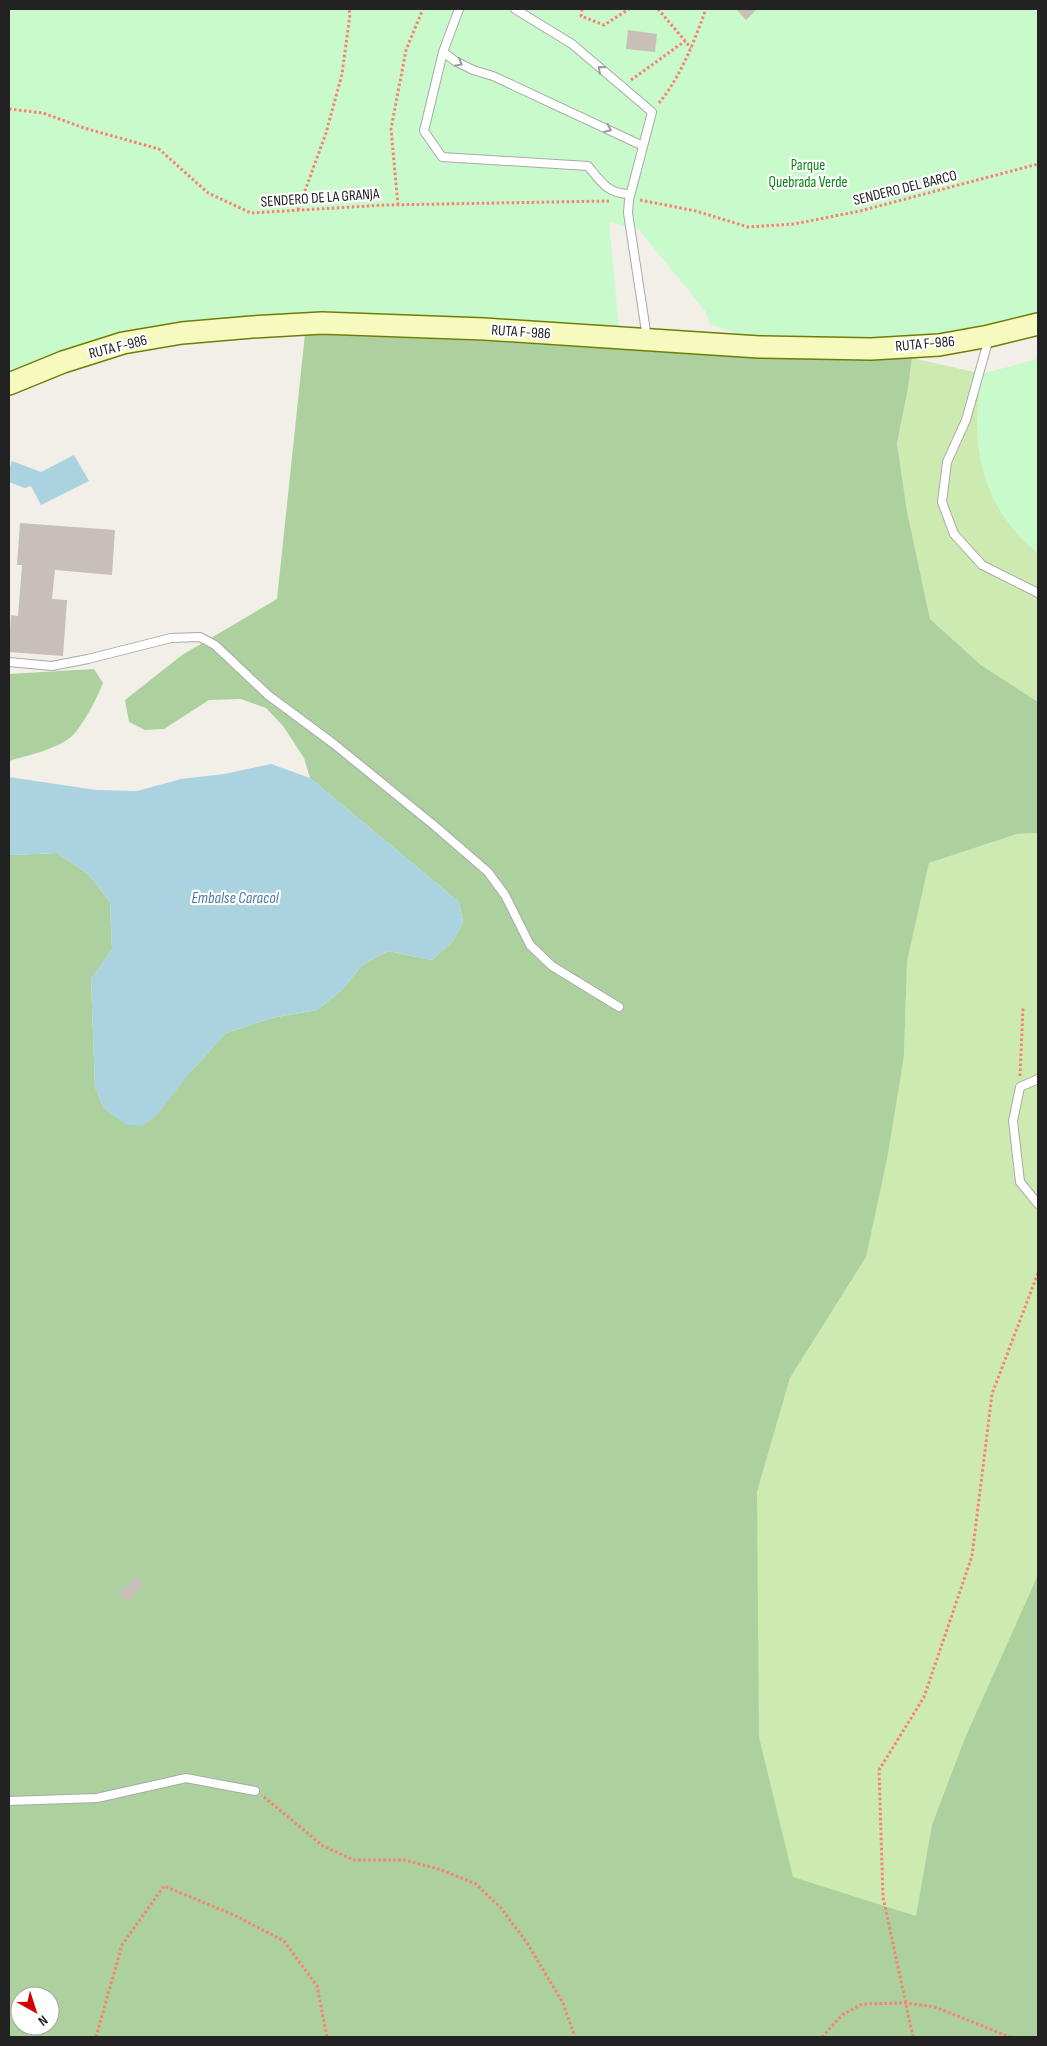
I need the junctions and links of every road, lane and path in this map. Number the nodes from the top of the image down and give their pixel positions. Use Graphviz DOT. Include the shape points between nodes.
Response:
graph roads {
  1 [pos="349,9"];
  2 [pos="423,9"];
  3 [pos="459,9"];
  4 [pos="515,9"];
  5 [pos="582,9"];
  6 [pos="629,9"];
  7 [pos="658,9"];
  8 [pos="706,9"];
  9 [pos="684,40"];
  10 [pos="691,48"];
  11 [pos="443,52"];
  12 [pos="622,86"];
  13 [pos="9,109"];
  14 [pos="652,112"];
  15 [pos="643,146"];
  16 [pos="1038,164"];
  17 [pos="629,197"];
  18 [pos="398,205"];
  19 [pos="298,210"];
  20 [pos="1038,324"];
  21 [pos="990,336"];
  22 [pos="648,340"];
  23 [pos="9,384"];
  24 [pos="1038,593"];
  25 [pos="9,662"];
  26 [pos="620,1007"];
  27 [pos="1023,1008"];
  28 [pos="1038,1079"];
  29 [pos="1020,1087"];
  30 [pos="1038,1204"];
  31 [pos="1038,1273"];
  32 [pos="255,1791"];
  33 [pos="9,1801"];
  34 [pos="906,2003"];
  35 [pos="96,2037"];
  36 [pos="327,2037"];
  37 [pos="575,2037"];
  38 [pos="822,2037"];
  39 [pos="913,2037"];
  40 [pos="1010,2037"];
  1 -- 19 [label="path" via="342,74 326,134"];
  2 -- 18 [label="path" via="406,50 391,129"];
  3 -- 11 [label="lane"];
  12 -- 4 [label="lane, one-way" via="572,44"];
  5 -- 6 [label="path" via="581,16 604,25"];
  7 -- 9 [label="path"];
  8 -- 10 [label="path"];
  9 -- 10 [label="path"];
  9 -- 12 [label="path"];
  10 -- 14 [label="path" via="669,91"];
  11 -- 15 [label="lane, one-way" via="473,70 493,76"];
  11 -- 17 [label="lane" via="424,131 442,158 588,166 607,189"];
  12 -- 14 [label="lane"];
  13 -- 19 [label="path, SENDERO DE LA GRANJA" via="43,113 159,149 208,193 251,213"];
  14 -- 15 [label="lane"];
  15 -- 17 [label="lane"];
  16 -- 17 [label="path, SENDERO DEL BARCO" via="860,211 794,224 748,227 696,211"];
  17 -- 18 [label="path, SENDERO DE LA GRANJA"];
  17 -- 22 [label="lane" via="628,213"];
  18 -- 19 [label="path, SENDERO DE LA GRANJA"];
  20 -- 21 [label="main road, RUTA F-986"];
  21 -- 22 [label="main road, RUTA F-986" via="939,345 871,349 759,347"];
  21 -- 24 [label="lane" via="966,420 947,462 942,502 954,534 982,565"];
  22 -- 23 [label="main road, RUTA F-986" via="322,323 252,327 182,333 122,343"];
  25 -- 26 [label="lane" via="52,666 171,638 200,637 215,645 268,696 334,744 488,872 505,895 530,945 552,966"];
  27 -- 29 [label="path"];
  28 -- 29 [label="lane"];
  29 -- 30 [label="lane" via="1013,1121 1020,1182"];
  31 -- 34 [label="path" via="992,1394 972,1556 924,1697 878,1770 883,1897"];
  32 -- 33 [label="lane" via="186,1778 97,1798"];
  32 -- 37 [label="path" via="323,1846 354,1860 404,1860 476,1884 501,1908 527,1943 563,2003"];
  34 -- 38 [label="path" via="862,2004 842,2015"];
  34 -- 39 [label="path"];
  34 -- 40 [label="path" via="935,2007"];
  35 -- 36 [label="path" via="122,1945 164,1886 234,1915 284,1941 317,1986"];
}
